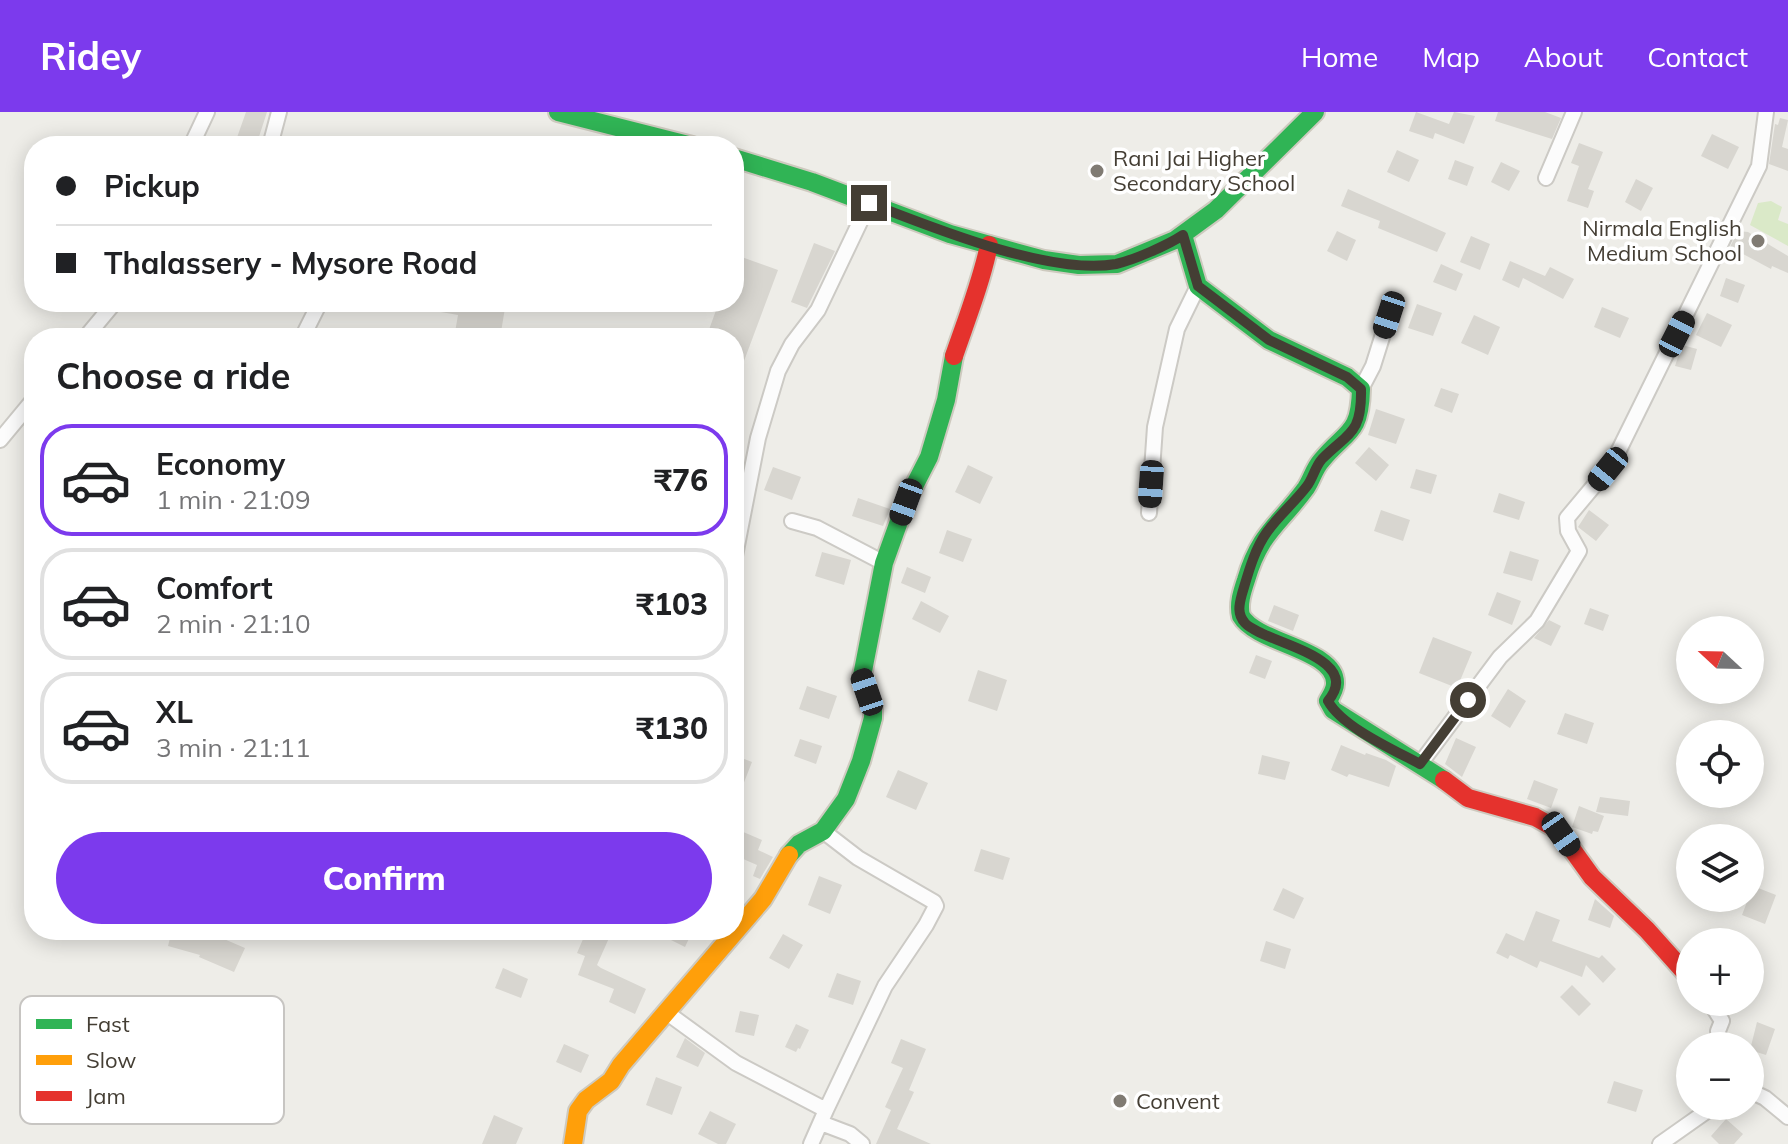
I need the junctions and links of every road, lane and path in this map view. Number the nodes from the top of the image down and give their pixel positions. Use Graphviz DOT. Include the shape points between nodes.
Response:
graph roads {
  1 [pos="207,112"];
  2 [pos="279,112"];
  3 [pos="558,112"];
  4 [pos="1315,112"];
  5 [pos="1574,112"];
  6 [pos="1766,112"];
  7 [pos="196,136"];
  8 [pos="273,136"];
  9 [pos="653,136"];
  10 [pos="744,161"];
  11 [pos="1546,178"];
  12 [pos="869,203"];
  13 [pos="1183,235"];
  14 [pos="989,245"];
  15 [pos="1198,286"];
  16 [pos="107,312"];
  17 [pos="1389,315"];
  18 [pos="93,328"];
  19 [pos="1361,389"];
  20 [pos="24,411"];
  21 [pos="0,440"];
  22 [pos="744,502"];
  23 [pos="1149,513"];
  24 [pos="792,521"];
  25 [pos="884,563"];
  26 [pos="1420,764"];
  27 [pos="823,831"];
  28 [pos="744,921"];
  29 [pos="728,940"];
  30 [pos="1676,962"];
  31 [pos="666,1012"];
  32 [pos="1764,1099"];
  33 [pos="824,1116"];
  34 [pos="1788,1117"];
  35 [pos="1694,1120"];
  36 [pos="573,1144"];
  37 [pos="811,1144"];
  38 [pos="862,1144"];
  39 [pos="1660,1144"];
  1 -- 7 [label="street"];
  2 -- 8 [label="street"];
  3 -- 9 [label="street"];
  4 -- 13 [label="street" via="1247,182"];
  5 -- 11 [label="street"];
  6 -- 26 [label="street" via="1759,166 1732,225 1619,450 1567,518 1579,551 1537,621 1500,657"];
  10 -- 12 [label="street"];
  12 -- 14 [label="street"];
  12 -- 22 [label="street" via="818,310 778,371"];
  13 -- 14 [label="street" via="1117,264 1044,260"];
  13 -- 15 [label="street"];
  14 -- 25 [label="street" via="929,457"];
  15 -- 19 [label="street" via="1269,340 1347,377"];
  15 -- 23 [label="street" via="1177,329 1158,413"];
  16 -- 18 [label="street"];
  17 -- 19 [label="street"];
  19 -- 26 [label="street" via="1350,437 1320,461 1307,485 1265,534 1239,611 1255,632 1307,651 1329,668 1337,682 1328,701 1333,710"];
  20 -- 21 [label="street"];
  24 -- 25 [label="street" via="817,528"];
  25 -- 27 [label="street" via="862,676 873,718 846,799"];
  26 -- 30 [label="street" via="1468,798 1553,827 1592,877"];
  27 -- 28 [label="street" via="799,844"];
  27 -- 33 [label="street" via="936,906 885,986"];
  29 -- 31 [label="street"];
  31 -- 33 [label="street" via="736,1063"];
  31 -- 36 [label="street" via="611,1081 578,1111"];
  32 -- 34 [label="street"];
  33 -- 37 [label="street"];
  33 -- 38 [label="street"];
  35 -- 39 [label="street"];
}
